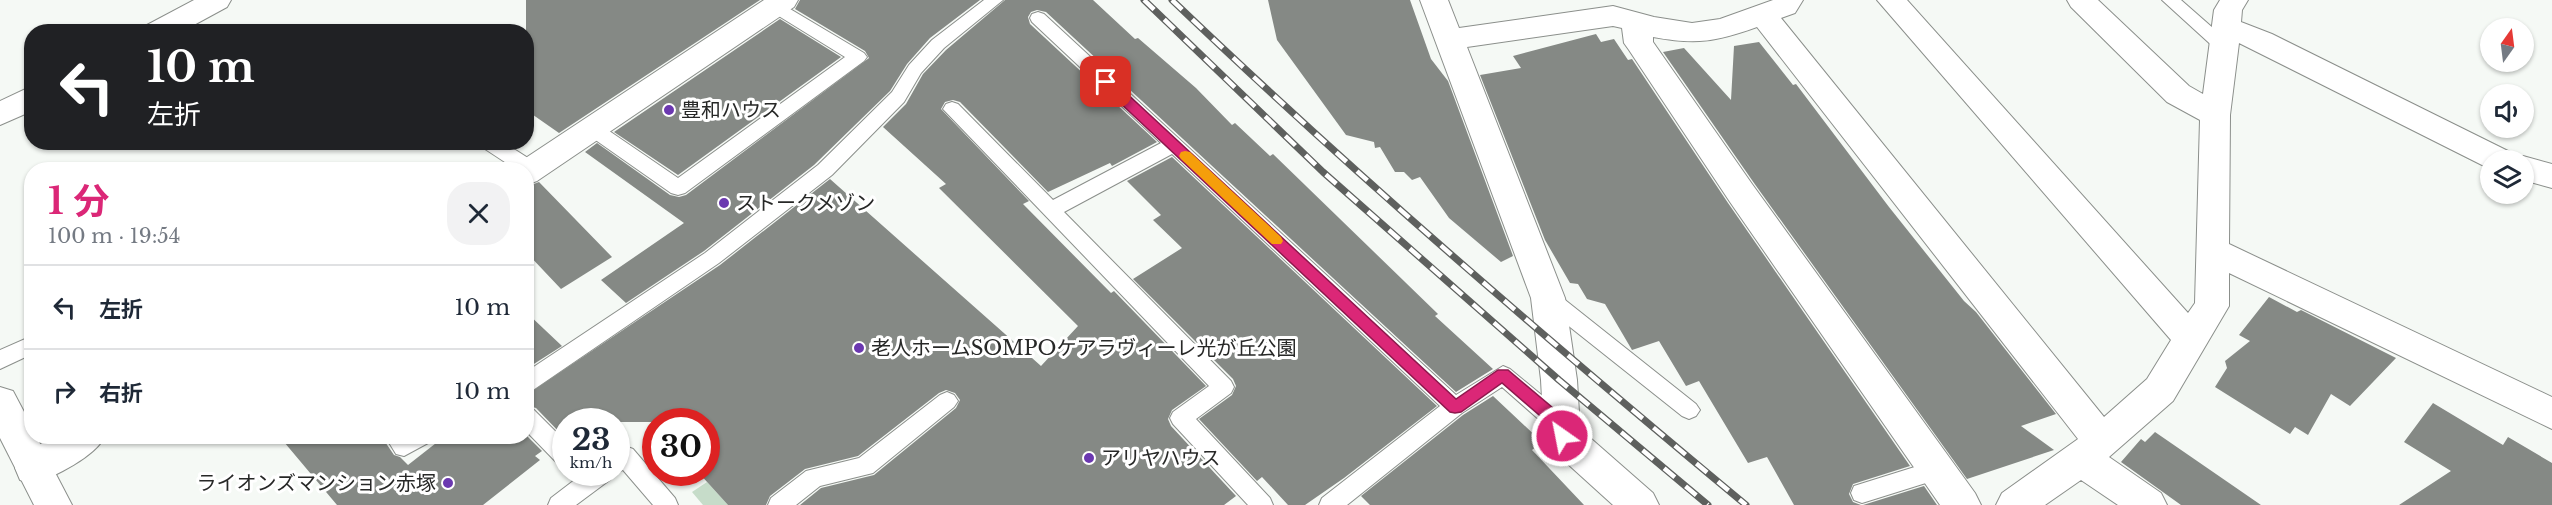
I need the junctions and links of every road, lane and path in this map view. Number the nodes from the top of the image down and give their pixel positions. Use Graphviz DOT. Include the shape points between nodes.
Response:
graph roads {
  1 [pos="217,0"];
  2 [pos="995,0"];
  3 [pos="1434,0"];
  4 [pos="1891,0"];
  5 [pos="2081,0"];
  6 [pos="2170,0"];
  7 [pos="780,3"];
  8 [pos="1776,7"];
  9 [pos="1038,18"];
  10 [pos="1636,22"];
  11 [pos="172,24"];
  12 [pos="2228,25"];
  13 [pos="1449,40"];
  14 [pos="24,101"];
  15 [pos="952,109"];
  16 [pos="0,114"];
  17 [pos="2215,115"];
  18 [pos="593,129"];
  19 [pos="1173,145"];
  20 [pos="500,150"];
  21 [pos="2480,150"];
  22 [pos="516,162"];
  23 [pos="534,169"];
  24 [pos="2534,171"];
  25 [pos="2552,176"];
  26 [pos="1050,210"];
  27 [pos="2212,250"];
  28 [pos="1548,298"];
  29 [pos="2190,338"];
  30 [pos="24,348"];
  31 [pos="0,360"];
  32 [pos="534,379"];
  33 [pos="947,401"];
  34 [pos="0,402"];
  35 [pos="1455,407"];
  36 [pos="1689,410"];
  37 [pos="2552,414"];
  38 [pos="534,424"];
  39 [pos="1560,424"];
  40 [pos="552,443"];
  41 [pos="74,444"];
  42 [pos="2092,450"];
  43 [pos="630,462"];
  44 [pos="33,468"];
  45 [pos="1937,470"];
  46 [pos="580,486"];
  47 [pos="1862,493"];
  48 [pos="53,505"];
  49 [pos="559,505"];
  50 [pos="667,505"];
  51 [pos="778,505"];
  52 [pos="1262,505"];
  53 [pos="1330,505"];
  54 [pos="1640,505"];
  55 [pos="1962,505"];
  56 [pos="2015,505"];
  57 [pos="2148,505"];
  1 -- 11 [label="main road"];
  2 -- 32 [label="lane" via="938,44 915,69 898,97 825,170 712,258"];
  3 -- 13 [label="main road"];
  4 -- 29 [label="main road"];
  5 -- 17 [label="main road" via="2178,94"];
  6 -- 12 [label="lane"];
  7 -- 18 [label="main road"];
  7 -- 18 [label="lane" via="858,57 678,188"];
  8 -- 10 [label="main road" via="1724,28 1692,33"];
  8 -- 42 [label="main road"];
  9 -- 19 [label="lane"];
  10 -- 13 [label="main road" via="1613,16"];
  10 -- 45 [label="main road" via="1639,44"];
  12 -- 17 [label="main road"];
  12 -- 21 [label="main road"];
  13 -- 28 [label="main road"];
  14 -- 16 [label="main road"];
  15 -- 26 [label="lane"];
  17 -- 27 [label="main road"];
  18 -- 23 [label="main road"];
  19 -- 26 [label="lane"];
  19 -- 35 [label="lane"];
  20 -- 22 [label="lane"];
  24 -- 25 [label="main road"];
  26 -- 52 [label="lane" via="1224,387 1181,418"];
  27 -- 29 [label="main road" via="2212,306"];
  27 -- 37 [label="main road"];
  28 -- 36 [label="lane"];
  28 -- 39 [label="main road" via="1559,380"];
  29 -- 42 [label="main road" via="2160,390"];
  30 -- 31 [label="lane"];
  33 -- 51 [label="lane" via="865,466 814,478"];
  34 -- 44 [label="main road"];
  35 -- 39 [label="lane" via="1503,375"];
  35 -- 53 [label="lane"];
  38 -- 40 [label="lane"];
  39 -- 54 [label="main road" via="1562,436"];
  41 -- 44 [label="main road"];
  42 -- 56 [label="main road"];
  42 -- 57 [label="main road"];
  43 -- 50 [label="lane"];
  44 -- 48 [label="main road"];
  45 -- 47 [label="lane"];
  45 -- 55 [label="main road"];
  46 -- 49 [label="lane"];
}
